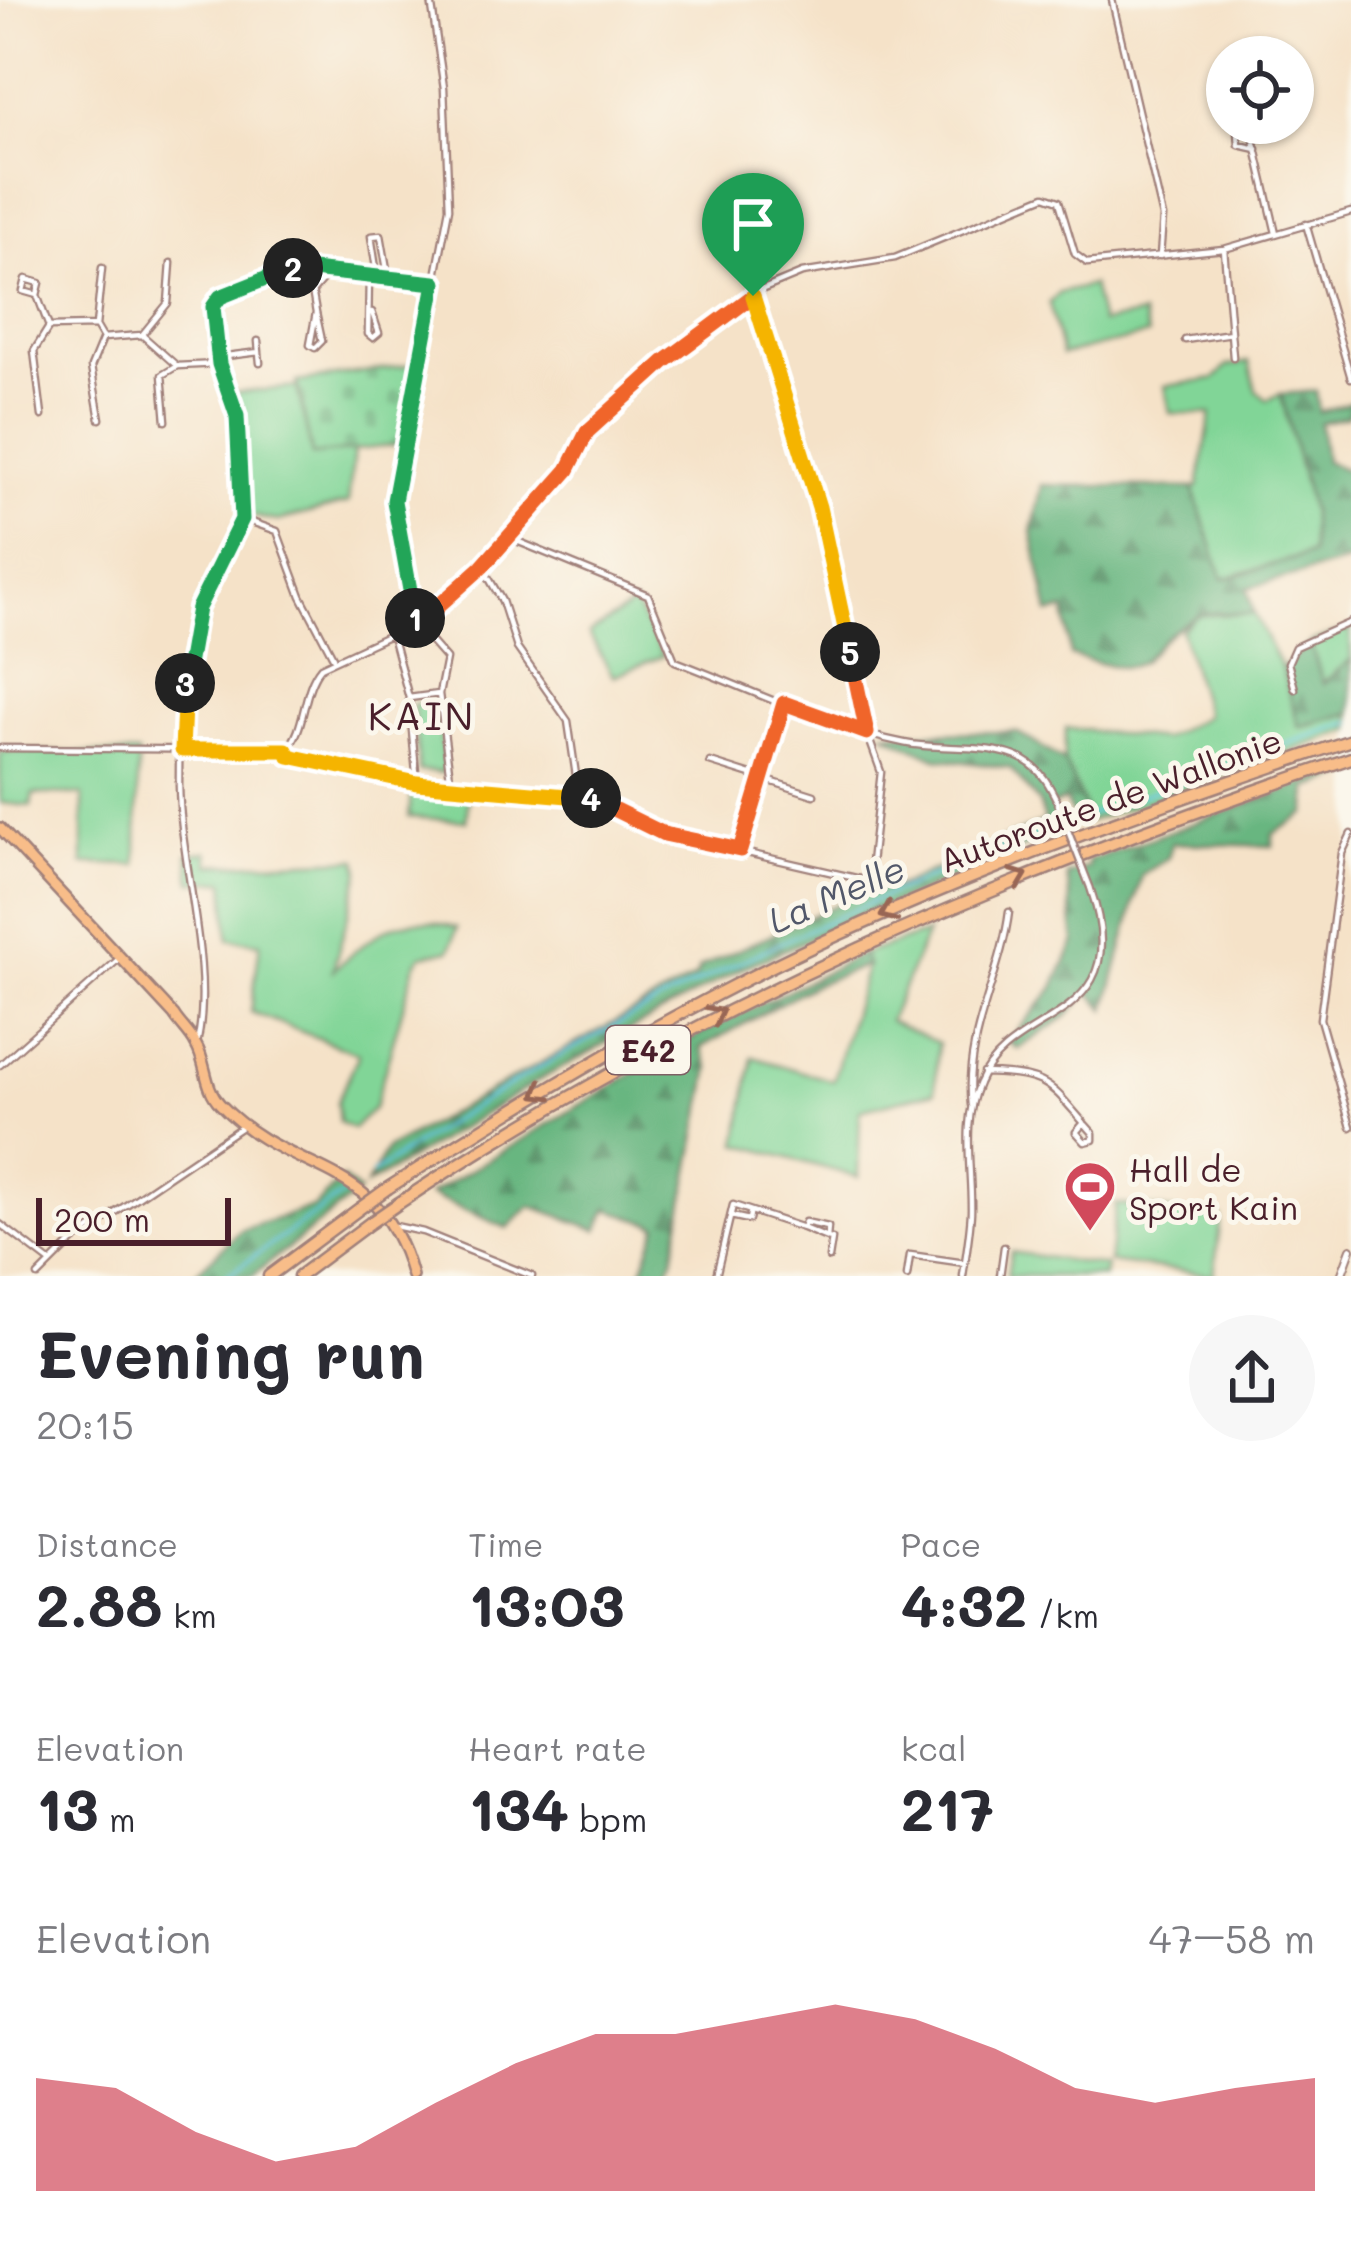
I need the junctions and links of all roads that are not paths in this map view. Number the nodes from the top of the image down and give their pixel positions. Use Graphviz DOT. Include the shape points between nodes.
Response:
graph roads {
  1 [pos="431,0"];
  2 [pos="1112,0"];
  3 [pos="1257,149"];
  4 [pos="1351,212"];
  5 [pos="1306,224"];
  6 [pos="1276,233"];
  7 [pos="1224,249"];
  8 [pos="1160,256"];
  9 [pos="171,263"];
  10 [pos="308,267"];
  11 [pos="102,268"];
  12 [pos="332,269"];
  13 [pos="373,274"];
  14 [pos="388,276"];
  15 [pos="435,283"];
  16 [pos="313,292"];
  17 [pos="37,295"];
  18 [pos="753,296"];
  19 [pos="372,312"];
  20 [pos="316,314"];
  21 [pos="96,326"];
  22 [pos="49,327"];
  23 [pos="1231,333"];
  24 [pos="142,335"];
  25 [pos="103,338"];
  26 [pos="1185,340"];
  27 [pos="258,341"];
  28 [pos="259,352"];
  29 [pos="1233,357"];
  30 [pos="218,360"];
  31 [pos="260,363"];
  32 [pos="177,366"];
  33 [pos="1351,378"];
  34 [pos="42,416"];
  35 [pos="100,419"];
  36 [pos="166,421"];
  37 [pos="242,519"];
  38 [pos="506,537"];
  39 [pos="482,567"];
  40 [pos="1351,622"];
  41 [pos="416,626"];
  42 [pos="392,635"];
  43 [pos="332,657"];
  44 [pos="1295,689"];
  45 [pos="439,692"];
  46 [pos="409,698"];
  47 [pos="784,703"];
  48 [pos="867,733"];
  49 [pos="1351,740"];
  50 [pos="0,748"];
  51 [pos="182,750"];
  52 [pos="286,750"];
  53 [pos="1351,758"];
  54 [pos="710,762"];
  55 [pos="758,778"];
  56 [pos="417,783"];
  57 [pos="451,785"];
  58 [pos="814,795"];
  59 [pos="579,796"];
  60 [pos="0,828"];
  61 [pos="1351,834"];
  62 [pos="740,850"];
  63 [pos="1009,913"];
  64 [pos="121,957"];
  65 [pos="196,1045"];
  66 [pos="973,1061"];
  67 [pos="0,1065"];
  68 [pos="985,1070"];
  69 [pos="971,1107"];
  70 [pos="1084,1123"];
  71 [pos="243,1126"];
  72 [pos="1351,1126"];
  73 [pos="0,1224"];
  74 [pos="395,1226"];
  75 [pos="1004,1247"];
  76 [pos="1351,1249"];
  77 [pos="829,1258"];
  78 [pos="50,1262"];
  79 [pos="965,1263"];
  80 [pos="38,1276"];
  81 [pos="269,1276"];
  82 [pos="299,1276"];
  83 [pos="412,1276"];
  84 [pos="532,1276"];
  85 [pos="716,1276"];
  86 [pos="907,1276"];
  87 [pos="963,1276"];
  88 [pos="1000,1276"];
  89 [pos="1341,1276"];
  1 -- 15 [label="street" via="449,208"];
  2 -- 8 [label="street" via="1163,217"];
  3 -- 6 [label="street"];
  4 -- 5 [label="street"];
  5 -- 6 [label="street"];
  5 -- 33 [label="street"];
  6 -- 7 [label="street"];
  7 -- 8 [label="street"];
  7 -- 23 [label="street"];
  8 -- 18 [label="street" via="1082,262 1061,205 1045,196 895,258 802,273"];
  9 -- 24 [label="street" via="168,303"];
  10 -- 12 [label="street"];
  10 -- 16 [label="street"];
  10 -- 30 [label="street" via="215,301"];
  11 -- 21 [label="street"];
  12 -- 13 [label="street"];
  12 -- 16 [label="street"];
  13 -- 14 [label="street"];
  13 -- 14 [label="street" via="371,236 381,235"];
  13 -- 19 [label="street"];
  14 -- 15 [label="street"];
  15 -- 41 [label="street" via="394,501"];
  16 -- 20 [label="street"];
  17 -- 22 [label="street"];
  18 -- 38 [label="street" via="587,432 568,470"];
  18 -- 48 [label="street" via="819,507"];
  20 -- 20 [label="street" via="310,345 315,348 322,340"];
  21 -- 22 [label="street"];
  21 -- 25 [label="street"];
  22 -- 34 [label="street" via="34,351"];
  23 -- 26 [label="street"];
  23 -- 29 [label="street"];
  24 -- 25 [label="street"];
  24 -- 32 [label="street"];
  25 -- 35 [label="street" via="91,367"];
  27 -- 28 [label="street"];
  28 -- 30 [label="street"];
  28 -- 31 [label="street"];
  30 -- 32 [label="street"];
  30 -- 37 [label="street" via="237,416"];
  32 -- 36 [label="street" via="162,375"];
  37 -- 43 [label="street" via="277,530"];
  37 -- 51 [label="street" via="198,608"];
  38 -- 39 [label="street"];
  38 -- 47 [label="street" via="648,595 672,660"];
  39 -- 41 [label="street"];
  39 -- 59 [label="street" via="517,648 568,721"];
  40 -- 44 [label="street" via="1295,647 1288,663"];
  41 -- 42 [label="street"];
  41 -- 45 [label="street" via="446,659"];
  42 -- 43 [label="street"];
  42 -- 46 [label="street"];
  43 -- 52 [label="street" via="309,681"];
  45 -- 46 [label="street"];
  45 -- 57 [label="street"];
  46 -- 56 [label="street"];
  47 -- 48 [label="street"];
  47 -- 55 [label="street"];
  48 -- 62 [label="street" via="881,772 868,881"];
  48 -- 68 [label="street, bridge" via="1024,760 1046,779 1090,887 1101,928 1089,981"];
  49 -- 81 [label="highway, Autoroute de Wallonie / E42, one-way, bridge" via="1096,829 840,934 640,1035 388,1188"];
  50 -- 51 [label="street"];
  51 -- 52 [label="street"];
  51 -- 65 [label="street"];
  52 -- 56 [label="street"];
  82 -- 53 [label="highway, Autoroute de Wallonie / E42, one-way, bridge" via="399,1203 649,1049 847,950 1100,846"];
  54 -- 55 [label="street"];
  55 -- 58 [label="street"];
  55 -- 62 [label="street"];
  56 -- 57 [label="street"];
  57 -- 59 [label="street"];
  59 -- 62 [label="street" via="664,834"];
  60 -- 64 [label="main road"];
  61 -- 72 [label="street" via="1320,1019"];
  63 -- 66 [label="street"];
  64 -- 65 [label="main road"];
  64 -- 67 [label="street"];
  65 -- 71 [label="main road" via="213,1096"];
  66 -- 68 [label="street"];
  66 -- 69 [label="street"];
  68 -- 69 [label="street"];
  68 -- 70 [label="street" via="1045,1080"];
  69 -- 79 [label="street"];
  71 -- 74 [label="main road" via="363,1190"];
  71 -- 78 [label="street"];
  73 -- 78 [label="street"];
  74 -- 83 [label="main road"];
  74 -- 84 [label="street"];
  75 -- 88 [label="street"];
  76 -- 89 [label="street"];
  77 -- 85 [label="street" via="828,1227 803,1228 733,1205"];
  78 -- 80 [label="street"];
  79 -- 86 [label="street" via="910,1255"];
  79 -- 87 [label="street"];
}
